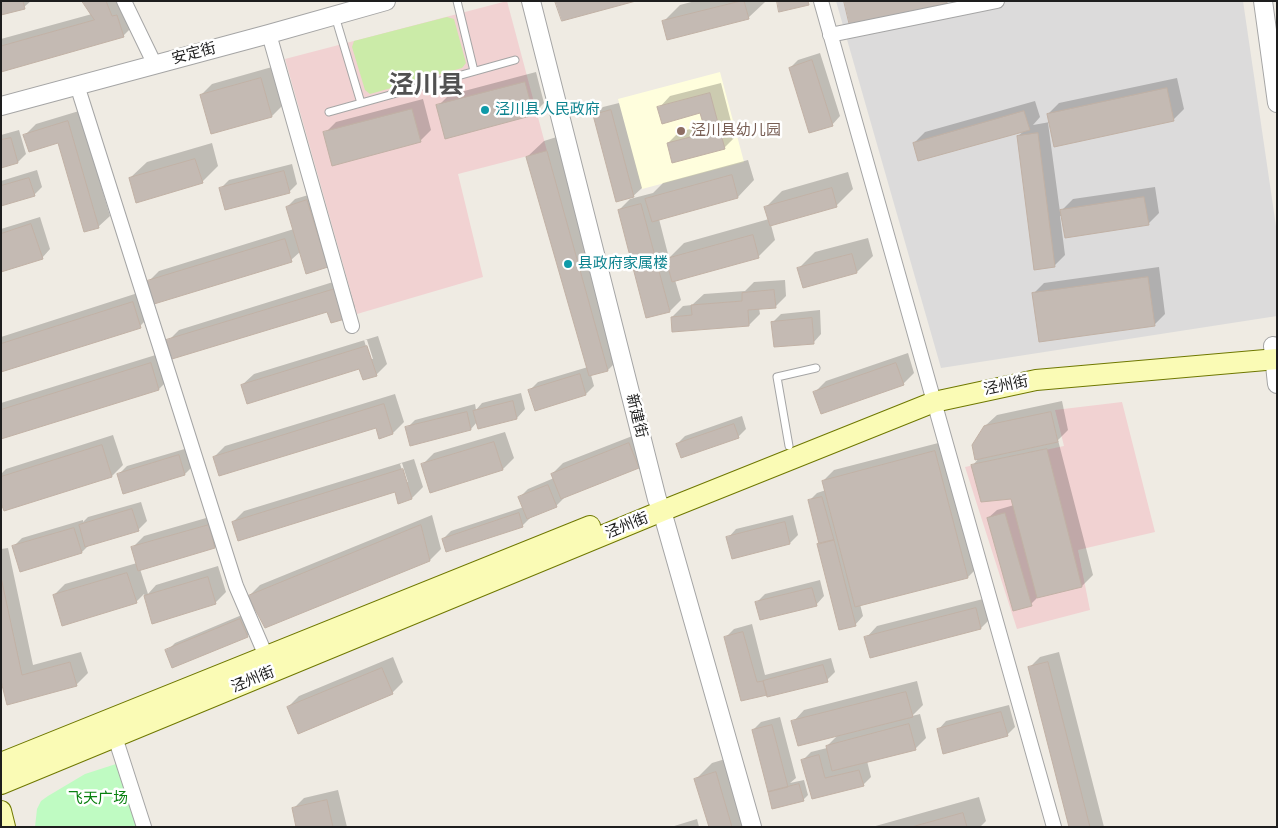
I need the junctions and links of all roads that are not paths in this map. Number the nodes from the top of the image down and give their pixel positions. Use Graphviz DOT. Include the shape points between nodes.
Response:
graph roads {
  1 [pos="124,1"];
  2 [pos="386,1"];
  3 [pos="457,1"];
  4 [pos="531,1"];
  5 [pos="821,1"];
  6 [pos="997,1"];
  7 [pos="1263,1"];
  8 [pos="335,16"];
  9 [pos="269,34"];
  10 [pos="830,35"];
  11 [pos="515,60"];
  12 [pos="155,64"];
  13 [pos="474,71"];
  14 [pos="77,85"];
  15 [pos="361,103"];
  16 [pos="1277,103"];
  17 [pos="1,106"];
  18 [pos="329,112"];
  19 [pos="352,326"];
  20 [pos="1275,353"];
  21 [pos="816,368"];
  22 [pos="1277,384"];
  23 [pos="932,395"];
  24 [pos="790,446"];
  25 [pos="660,505"];
  26 [pos="266,656"];
  27 [pos="115,737"];
  28 [pos="1,763"];
  29 [pos="1,784"];
  30 [pos="1,811"];
  31 [pos="5,827"];
  32 [pos="144,827"];
  33 [pos="752,827"];
  34 [pos="1054,827"];
  1 -- 12 [label="street"];
  2 -- 8 [label="street, 安定街"];
  3 -- 13 [label="lane"];
  4 -- 25 [label="street, 新建街"];
  5 -- 10 [label="street"];
  6 -- 10 [label="street"];
  7 -- 16 [label="street"];
  8 -- 9 [label="street, 安定街"];
  8 -- 15 [label="lane"];
  9 -- 12 [label="street, 安定街"];
  9 -- 19 [label="street"];
  10 -- 23 [label="street"];
  11 -- 13 [label="lane"];
  12 -- 14 [label="street, 安定街"];
  13 -- 15 [label="lane"];
  14 -- 17 [label="street, 安定街"];
  14 -- 26 [label="street" via="236,586"];
  15 -- 18 [label="lane"];
  20 -- 22 [label="street"];
  20 -- 23 [label="main road, 泾州街"];
  21 -- 24 [label="lane" via="777,377"];
  23 -- 24 [label="main road, 泾州街"];
  23 -- 25 [label="main road, 泾州街"];
  23 -- 34 [label="street"];
  24 -- 25 [label="main road, 泾州街"];
  25 -- 26 [label="main road, 泾州街"];
  25 -- 27 [label="main road, 泾州街"];
  25 -- 33 [label="street, 新建街"];
  26 -- 28 [label="main road, 泾州街"];
  27 -- 29 [label="main road, 泾州街"];
  27 -- 32 [label="street"];
  30 -- 31 [label="main road"];
}
